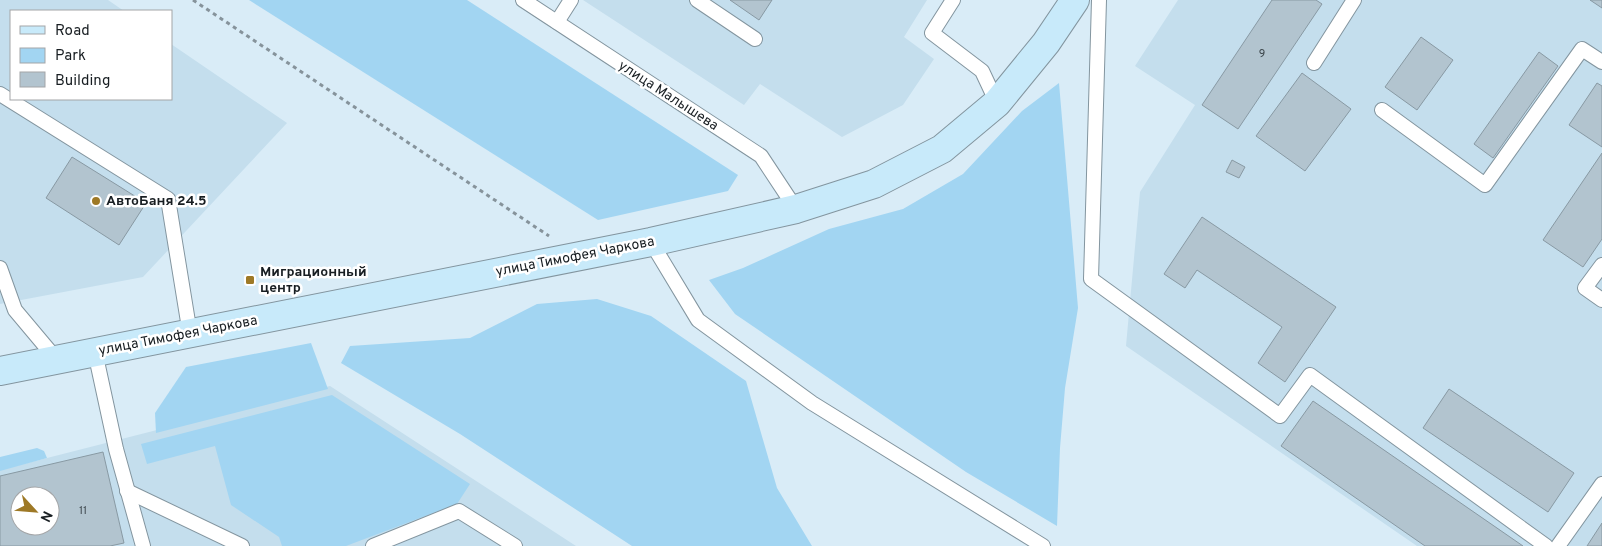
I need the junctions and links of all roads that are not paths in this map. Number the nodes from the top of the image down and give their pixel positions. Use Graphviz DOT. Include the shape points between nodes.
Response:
graph roads {
  1 [pos="523,0"];
  2 [pos="571,0"];
  3 [pos="697,0"];
  4 [pos="953,0"];
  5 [pos="1075,0"];
  6 [pos="1099,0"];
  7 [pos="1354,0"];
  8 [pos="557,22"];
  9 [pos="755,38"];
  10 [pos="1602,62"];
  11 [pos="1314,63"];
  12 [pos="0,94"];
  13 [pos="997,103"];
  14 [pos="1382,110"];
  15 [pos="796,209"];
  16 [pos="651,242"];
  17 [pos="1602,265"];
  18 [pos="0,268"];
  19 [pos="1602,300"];
  20 [pos="190,334"];
  21 [pos="95,352"];
  22 [pos="57,360"];
  23 [pos="0,371"];
  24 [pos="1602,484"];
  25 [pos="127,491"];
  26 [pos="143,546"];
  27 [pos="242,546"];
  28 [pos="373,546"];
  29 [pos="515,546"];
  30 [pos="1043,546"];
  31 [pos="1546,546"];
  32 [pos="1558,546"];
  1 -- 8 [label="lane, улица Малышева"];
  2 -- 8 [label="lane"];
  3 -- 9 [label="lane"];
  4 -- 13 [label="lane" via="932,33 982,71"];
  5 -- 13 [label="main road, улица Тимофея Чаркова" via="1046,43"];
  6 -- 31 [label="lane" via="1091,279 1280,416 1310,375"];
  7 -- 11 [label="lane"];
  8 -- 15 [label="lane, улица Малышева" via="761,156"];
  10 -- 14 [label="lane" via="1582,48 1486,185"];
  12 -- 20 [label="lane" via="168,199"];
  13 -- 15 [label="main road, улица Тимофея Чаркова" via="942,149 874,184"];
  15 -- 16 [label="main road, улица Тимофея Чаркова"];
  16 -- 20 [label="main road, улица Тимофея Чаркова"];
  16 -- 30 [label="lane" via="698,320 812,403"];
  17 -- 19 [label="lane" via="1585,288"];
  18 -- 22 [label="lane" via="15,310"];
  20 -- 21 [label="main road, улица Тимофея Чаркова"];
  21 -- 22 [label="main road, улица Тимофея Чаркова"];
  21 -- 25 [label="lane"];
  22 -- 23 [label="main road, улица Тимофея Чаркова"];
  24 -- 32 [label="lane"];
  25 -- 26 [label="lane"];
  25 -- 27 [label="lane"];
  28 -- 29 [label="lane" via="458,510"];
}
